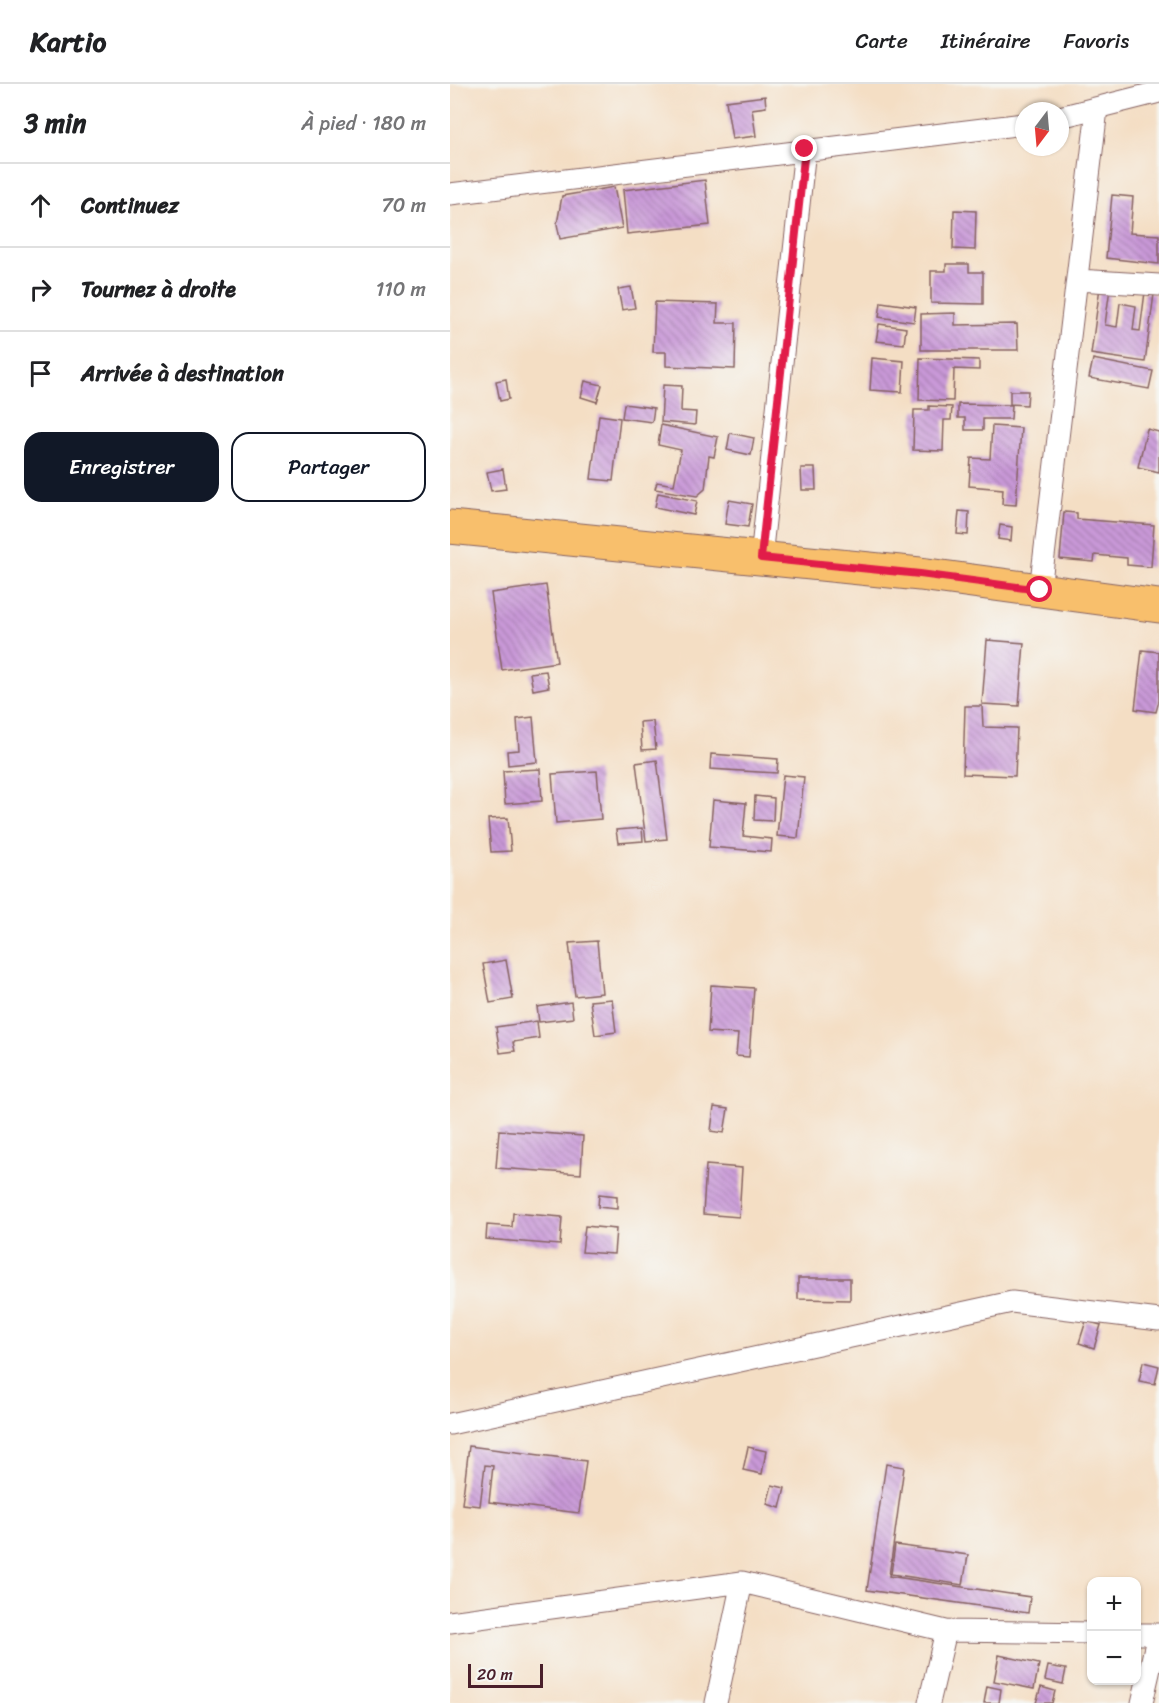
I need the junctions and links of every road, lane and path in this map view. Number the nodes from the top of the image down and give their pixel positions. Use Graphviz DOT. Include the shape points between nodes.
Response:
graph roads {
  1 [pos="1159,92"];
  2 [pos="1097,109"];
  3 [pos="1069,115"];
  4 [pos="1015,125"];
  5 [pos="805,149"];
  6 [pos="450,194"];
  7 [pos="1078,280"];
  8 [pos="1159,285"];
  9 [pos="450,527"];
  10 [pos="761,558"];
  11 [pos="1040,590"];
  12 [pos="1159,606"];
  13 [pos="1159,1320"];
  14 [pos="450,1424"];
  15 [pos="742,1582"];
  16 [pos="450,1622"];
  17 [pos="946,1631"];
  18 [pos="1087,1633"];
  19 [pos="1141,1634"];
  20 [pos="1158,1634"];
  21 [pos="717,1703"];
  22 [pos="929,1703"];
  23 [pos="1142,1703"];
  1 -- 2 [label="street"];
  2 -- 3 [label="street"];
  2 -- 7 [label="street"];
  4 -- 5 [label="street"];
  5 -- 6 [label="street"];
  5 -- 10 [label="street"];
  7 -- 8 [label="street"];
  7 -- 11 [label="street"];
  9 -- 10 [label="main road"];
  10 -- 11 [label="main road"];
  11 -- 12 [label="main road"];
  13 -- 14 [label="street" via="1012,1302"];
  15 -- 16 [label="street"];
  15 -- 17 [label="street"];
  15 -- 21 [label="street"];
  17 -- 18 [label="street"];
  17 -- 22 [label="street"];
  19 -- 20 [label="street"];
  20 -- 23 [label="street"];
}
